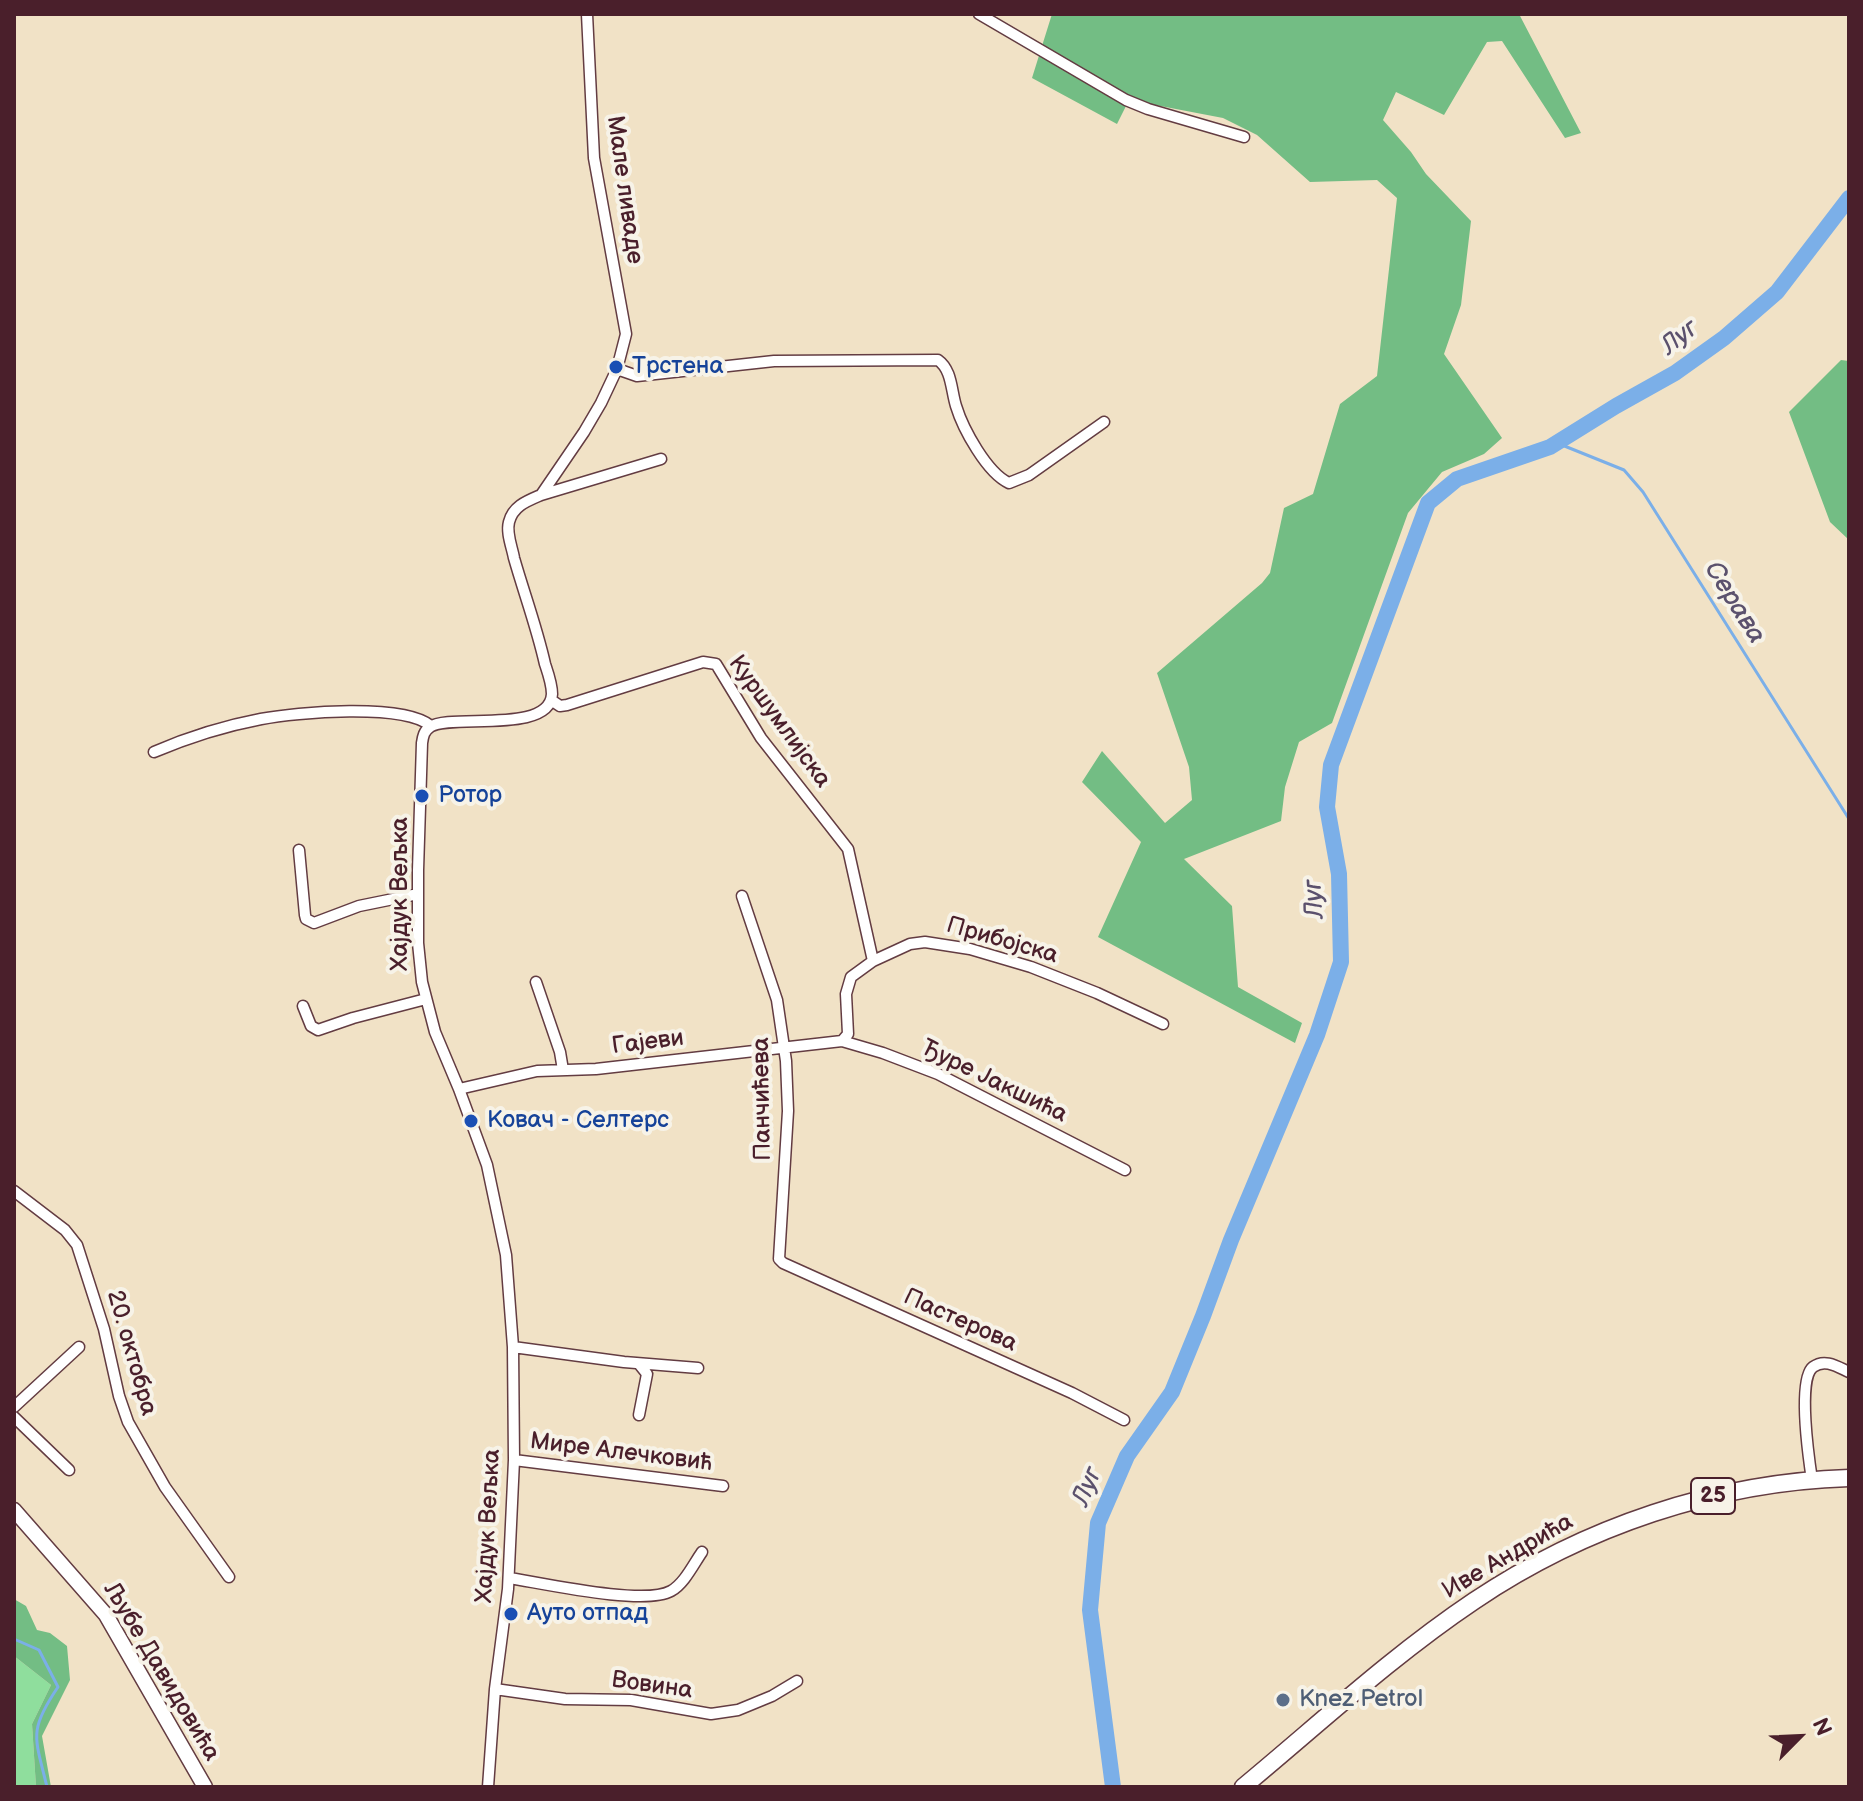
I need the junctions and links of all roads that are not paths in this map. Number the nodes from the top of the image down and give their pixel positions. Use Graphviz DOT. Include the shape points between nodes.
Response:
graph roads {
  1 [pos="587,14"];
  2 [pos="986,15"];
  3 [pos="1244,137"];
  4 [pos="617,369"];
  5 [pos="1104,422"];
  6 [pos="661,459"];
  7 [pos="541,495"];
  8 [pos="551,700"];
  9 [pos="431,726"];
  10 [pos="154,752"];
  11 [pos="299,850"];
  12 [pos="418,894"];
  13 [pos="742,896"];
  14 [pos="873,961"];
  15 [pos="536,982"];
  16 [pos="426,999"];
  17 [pos="303,1006"];
  18 [pos="1163,1024"];
  19 [pos="842,1041"];
  20 [pos="783,1047"];
  21 [pos="563,1070"];
  22 [pos="459,1089"];
  23 [pos="1125,1170"];
  24 [pos="14,1191"];
  25 [pos="779,1259"];
  26 [pos="79,1347"];
  27 [pos="513,1347"];
  28 [pos="639,1364"];
  29 [pos="698,1368"];
  30 [pos="1849,1372"];
  31 [pos="14,1407"];
  32 [pos="639,1415"];
  33 [pos="14,1417"];
  34 [pos="1124,1420"];
  35 [pos="514,1460"];
  36 [pos="69,1470"];
  37 [pos="1849,1478"];
  38 [pos="1812,1480"];
  39 [pos="723,1486"];
  40 [pos="14,1510"];
  41 [pos="702,1552"];
  42 [pos="229,1577"];
  43 [pos="509,1578"];
  44 [pos="797,1681"];
  45 [pos="495,1689"];
  46 [pos="205,1787"];
  47 [pos="488,1787"];
  48 [pos="1243,1787"];
  1 -- 4 [label="street, Мале ливаде" via="594,158 625,323"];
  2 -- 3 [label="street" via="1126,100"];
  4 -- 5 [label="street" via="637,376 774,361 938,360 945,366 969,436 999,478 1009,483 1029,475"];
  4 -- 7 [label="street" via="584,432"];
  6 -- 7 [label="street"];
  7 -- 8 [label="street" via="523,502 509,521 509,531"];
  8 -- 9 [label="street" via="533,715"];
  8 -- 14 [label="street, Куршумлијска" via="567,705 703,662 716,664 761,738 848,849"];
  9 -- 10 [label="street" via="423,719 379,711 263,719 186,738"];
  9 -- 12 [label="street, Хајдук Вељка" via="422,743"];
  11 -- 12 [label="street" via="305,915 314,923 359,906"];
  12 -- 16 [label="street, Хајдук Вељка"];
  13 -- 20 [label="street, Панчићева" via="777,1000"];
  14 -- 18 [label="street, Прибојска" via="920,942 970,949 1075,984"];
  14 -- 19 [label="street, Прибојска" via="856,971 847,985 849,1028"];
  15 -- 21 [label="street"];
  16 -- 17 [label="street" via="318,1030"];
  16 -- 22 [label="street, Хајдук Вељка"];
  19 -- 20 [label="street, Гајеви"];
  19 -- 23 [label="street, Ђуре Јакшића" via="938,1074"];
  20 -- 21 [label="street, Гајеви"];
  20 -- 25 [label="street, Панчићева" via="788,1111"];
  21 -- 22 [label="street, Гајеви"];
  22 -- 27 [label="street, Хајдук Вељка" via="487,1165 506,1255"];
  24 -- 42 [label="street, 20. октобра" via="77,1245 128,1422 165,1487"];
  25 -- 34 [label="street, Пастерова"];
  26 -- 31 [label="street"];
  27 -- 28 [label="street"];
  27 -- 35 [label="street, Хајдук Вељка"];
  28 -- 29 [label="street"];
  28 -- 32 [label="street" via="647,1374"];
  30 -- 38 [label="street" via="1826,1363 1807,1374"];
  33 -- 36 [label="street"];
  35 -- 39 [label="street, Мире Алечковић"];
  35 -- 43 [label="street, Хајдук Вељка"];
  37 -- 38 [label="main road, Иве Андрића / 25"];
  38 -- 48 [label="main road, Иве Андрића / 25" via="1663,1510 1547,1558 1451,1617"];
  40 -- 46 [label="main road, Љубе Давидовића" via="106,1615"];
  41 -- 43 [label="street" via="678,1586 657,1596"];
  43 -- 45 [label="street, Хајдук Вељка"];
  44 -- 45 [label="street, Вовина" via="738,1710 711,1714 631,1700 565,1699"];
  45 -- 47 [label="street, Хајдук Вељка"];
}
